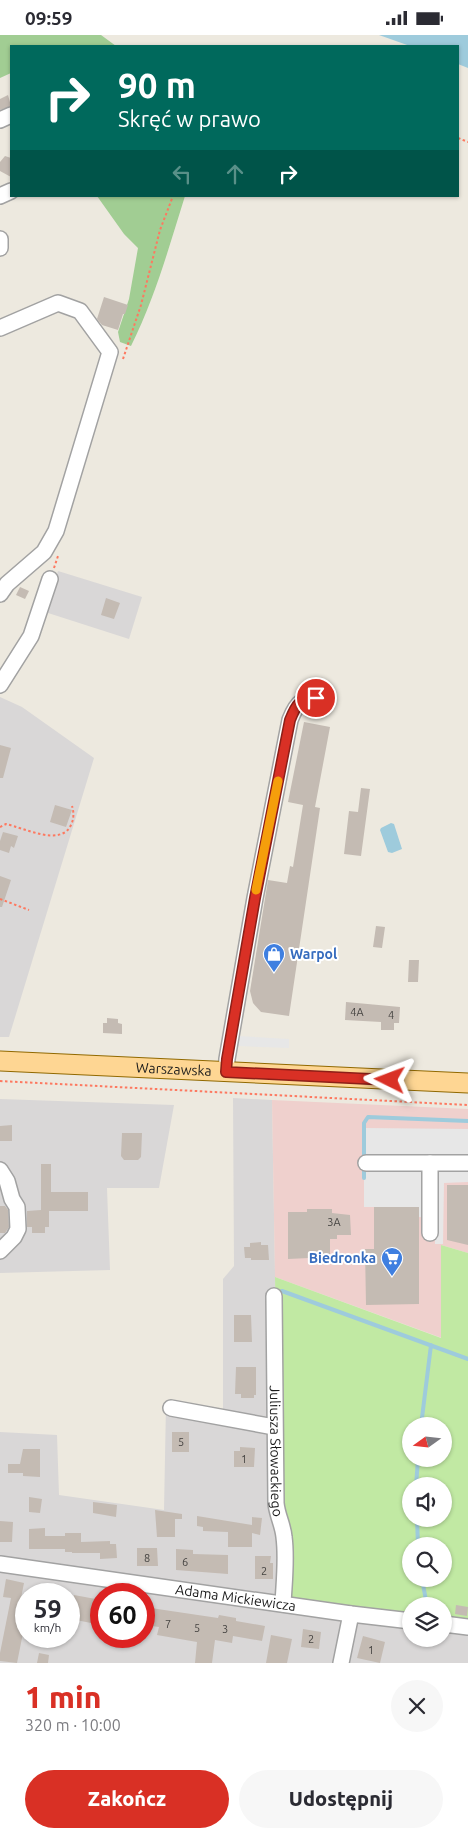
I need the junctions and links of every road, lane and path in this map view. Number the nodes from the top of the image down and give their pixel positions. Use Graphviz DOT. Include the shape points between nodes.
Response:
graph roads {
  1 [pos="172,197"];
  2 [pos="160,230"];
  3 [pos="0,239"];
  4 [pos="0,248"];
  5 [pos="0,327"];
  6 [pos="50,579"];
  7 [pos="0,594"];
  8 [pos="0,685"];
  9 [pos="323,699"];
  10 [pos="72,806"];
  11 [pos="0,827"];
  12 [pos="0,899"];
  13 [pos="29,910"];
  14 [pos="0,1061"];
  15 [pos="226,1072"];
  16 [pos="0,1081"];
  17 [pos="468,1083"];
  18 [pos="468,1105"];
  19 [pos="366,1163"];
  20 [pos="430,1163"];
  21 [pos="468,1163"];
  22 [pos="0,1170"];
  23 [pos="430,1233"];
  24 [pos="0,1251"];
  25 [pos="274,1296"];
  26 [pos="171,1408"];
  27 [pos="274,1427"];
  28 [pos="0,1564"];
  29 [pos="284,1604"];
  30 [pos="351,1614"];
  31 [pos="402,1620"];
  32 [pos="452,1626"];
  33 [pos="468,1627"];
  34 [pos="340,1663"];
  1 -- 2 [label="path"];
  3 -- 4 [label="street"];
  5 -- 7 [label="street" via="58,303 80,311 110,351 56,531 44,552"];
  6 -- 8 [label="street" via="31,636"];
  9 -- 15 [label="street" via="306,699 296,705 290,720 255,898"];
  10 -- 11 [label="path" via="72,822 61,834 48,836 6,824"];
  12 -- 13 [label="path"];
  14 -- 15 [label="main road, Warszawska"];
  15 -- 17 [label="main road, Warszawska"];
  16 -- 18 [label="path"];
  19 -- 20 [label="street"];
  20 -- 21 [label="street"];
  20 -- 23 [label="street"];
  22 -- 24 [label="street" via="17,1207 18,1229"];
  25 -- 27 [label="street, Juliusza Słowackiego"];
  26 -- 27 [label="street"];
  27 -- 29 [label="street, Juliusza Słowackiego" via="276,1512 285,1545"];
  28 -- 29 [label="street, Adama Mickiewicza"];
  29 -- 30 [label="street, Adama Mickiewicza"];
  30 -- 31 [label="street, Adama Mickiewicza"];
  30 -- 34 [label="street"];
  32 -- 33 [label="street"];
}
